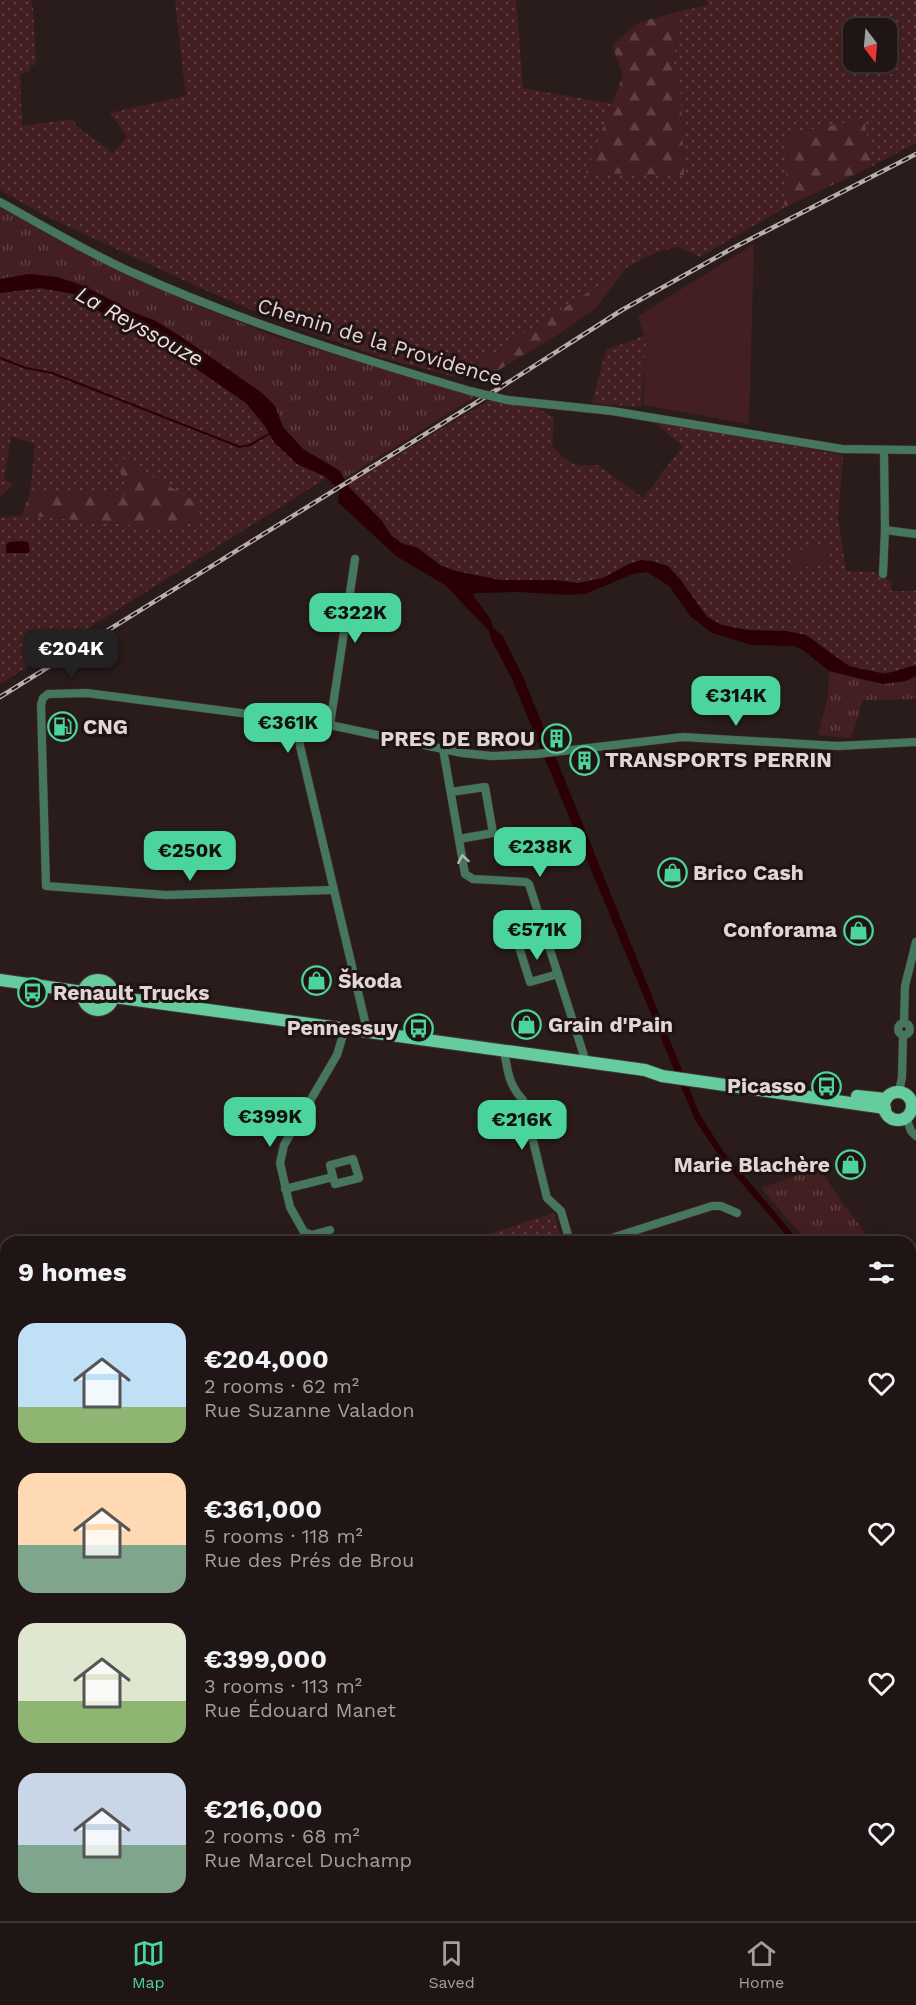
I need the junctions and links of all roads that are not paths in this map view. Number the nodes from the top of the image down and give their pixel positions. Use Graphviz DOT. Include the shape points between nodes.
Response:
graph roads {
  1 [pos="0,202"];
  2 [pos="884,450"];
  3 [pos="916,450"];
  4 [pos="885,530"];
  5 [pos="916,534"];
  6 [pos="356,559"];
  7 [pos="883,574"];
  8 [pos="330,725"];
  9 [pos="300,726"];
  10 [pos="916,742"];
  11 [pos="443,749"];
  12 [pos="451,792"];
  13 [pos="459,839"];
  14 [pos="333,890"];
  15 [pos="546,938"];
  16 [pos="916,942"];
  17 [pos="558,974"];
  18 [pos="0,980"];
  19 [pos="83,992"];
  20 [pos="114,997"];
  21 [pos="345,1028"];
  22 [pos="367,1030"];
  23 [pos="504,1051"];
  24 [pos="586,1062"];
  25 [pos="899,1092"];
  26 [pos="885,1104"];
  27 [pos="911,1110"];
  28 [pos="916,1136"];
  29 [pos="333,1176"];
  30 [pos="285,1189"];
  31 [pos="737,1213"];
  32 [pos="330,1230"];
  33 [pos="568,1236"];
  34 [pos="618,1236"];
  1 -- 2 [label="street, Chemin de la Providence, bridge" via="127,270 231,314 338,352 470,391 507,400 623,413 842,449"];
  2 -- 3 [label="street, Chemin de la Providence"];
  2 -- 4 [label="street"];
  4 -- 5 [label="street"];
  4 -- 7 [label="street"];
  6 -- 8 [label="street"];
  8 -- 9 [label="street"];
  8 -- 11 [label="street"];
  9 -- 14 [label="street" via="300,746"];
  9 -- 14 [label="street" via="287,719 87,693 48,694 41,705 46,886 166,895"];
  10 -- 11 [label="street" via="838,746 683,737 537,754 492,756"];
  11 -- 12 [label="street"];
  12 -- 13 [label="street"];
  12 -- 13 [label="street" via="484,787 493,833"];
  15 -- 13 [label="street, one-way" via="528,884 468,878"];
  14 -- 22 [label="street"];
  15 -- 17 [label="street"];
  15 -- 17 [label="street" via="519,947 530,982"];
  16 -- 25 [label="street" via="905,986 904,1023 910,1029 903,1035"];
  17 -- 24 [label="street"];
  18 -- 19 [label="main road"];
  19 -- 20 [label="main road" via="88,983 98,979 108,983"];
  19 -- 20 [label="main road" via="85,1004 96,1010 107,1007"];
  20 -- 21 [label="main road"];
  21 -- 22 [label="main road"];
  21 -- 30 [label="street" via="337,1054 284,1144 280,1163"];
  22 -- 23 [label="main road"];
  23 -- 24 [label="main road"];
  23 -- 33 [label="street" via="513,1089 523,1100 547,1198 561,1211"];
  24 -- 26 [label="main road" via="662,1076 681,1075"];
  25 -- 26 [label="main road" via="892,1094"];
  25 -- 27 [label="main road" via="907,1095"];
  26 -- 27 [label="main road" via="893,1119 902,1119"];
  27 -- 28 [label="street" via="911,1131"];
  29 -- 30 [label="street"];
  30 -- 32 [label="street" via="304,1232 312,1235"];
  31 -- 34 [label="street" via="712,1206"];
}
